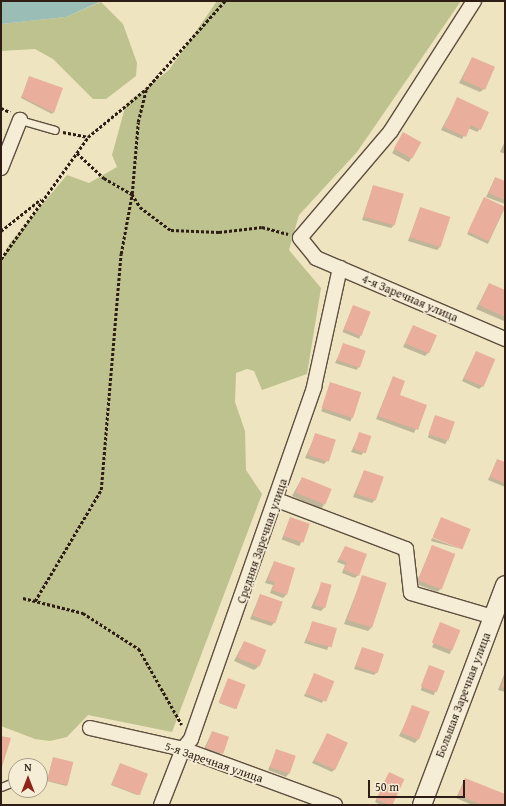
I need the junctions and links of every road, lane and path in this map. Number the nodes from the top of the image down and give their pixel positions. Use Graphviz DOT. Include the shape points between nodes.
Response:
graph roads {
  1 [pos="225,1"];
  2 [pos="474,1"];
  3 [pos="146,89"];
  4 [pos="20,120"];
  5 [pos="55,130"];
  6 [pos="88,137"];
  7 [pos="76,153"];
  8 [pos="1,168"];
  9 [pos="132,194"];
  10 [pos="45,197"];
  11 [pos="1,231"];
  12 [pos="300,238"];
  13 [pos="1,258"];
  14 [pos="340,268"];
  15 [pos="505,339"];
  16 [pos="277,500"];
  17 [pos="505,585"];
  18 [pos="23,598"];
  19 [pos="35,601"];
  20 [pos="493,617"];
  21 [pos="90,728"];
  22 [pos="187,744"];
  23 [pos="161,805"];
  24 [pos="335,805"];
  25 [pos="422,805"];
  1 -- 3 [label="path"];
  2 -- 12 [label="street" via="391,131"];
  3 -- 6 [label="path"];
  3 -- 9 [label="path" via="138,122"];
  4 -- 5 [label="lane"];
  4 -- 8 [label="street"];
  5 -- 6 [label="path"];
  6 -- 7 [label="path"];
  7 -- 9 [label="path" via="104,178"];
  7 -- 10 [label="path"];
  9 -- 12 [label="path" via="140,207 171,230 219,232 262,227"];
  9 -- 19 [label="path" via="121,254 101,490"];
  10 -- 11 [label="path"];
  10 -- 13 [label="path"];
  12 -- 14 [label="street, 4-я Заречная улица" via="316,258"];
  14 -- 15 [label="street, 4-я Заречная улица"];
  14 -- 16 [label="street, Средняя Заречная улица" via="314,387"];
  16 -- 20 [label="street" via="406,549 411,593"];
  16 -- 22 [label="street, Средняя Заречная улица"];
  17 -- 20 [label="street, Большая Заречная улица"];
  18 -- 19 [label="path"];
  19 -- 22 [label="path" via="83,613 139,649"];
  20 -- 25 [label="street, Большая Заречная улица"];
  21 -- 22 [label="street, 5-я Заречная улица"];
  22 -- 23 [label="street, Средняя Заречная улица"];
  22 -- 24 [label="street, 5-я Заречная улица"];
}
